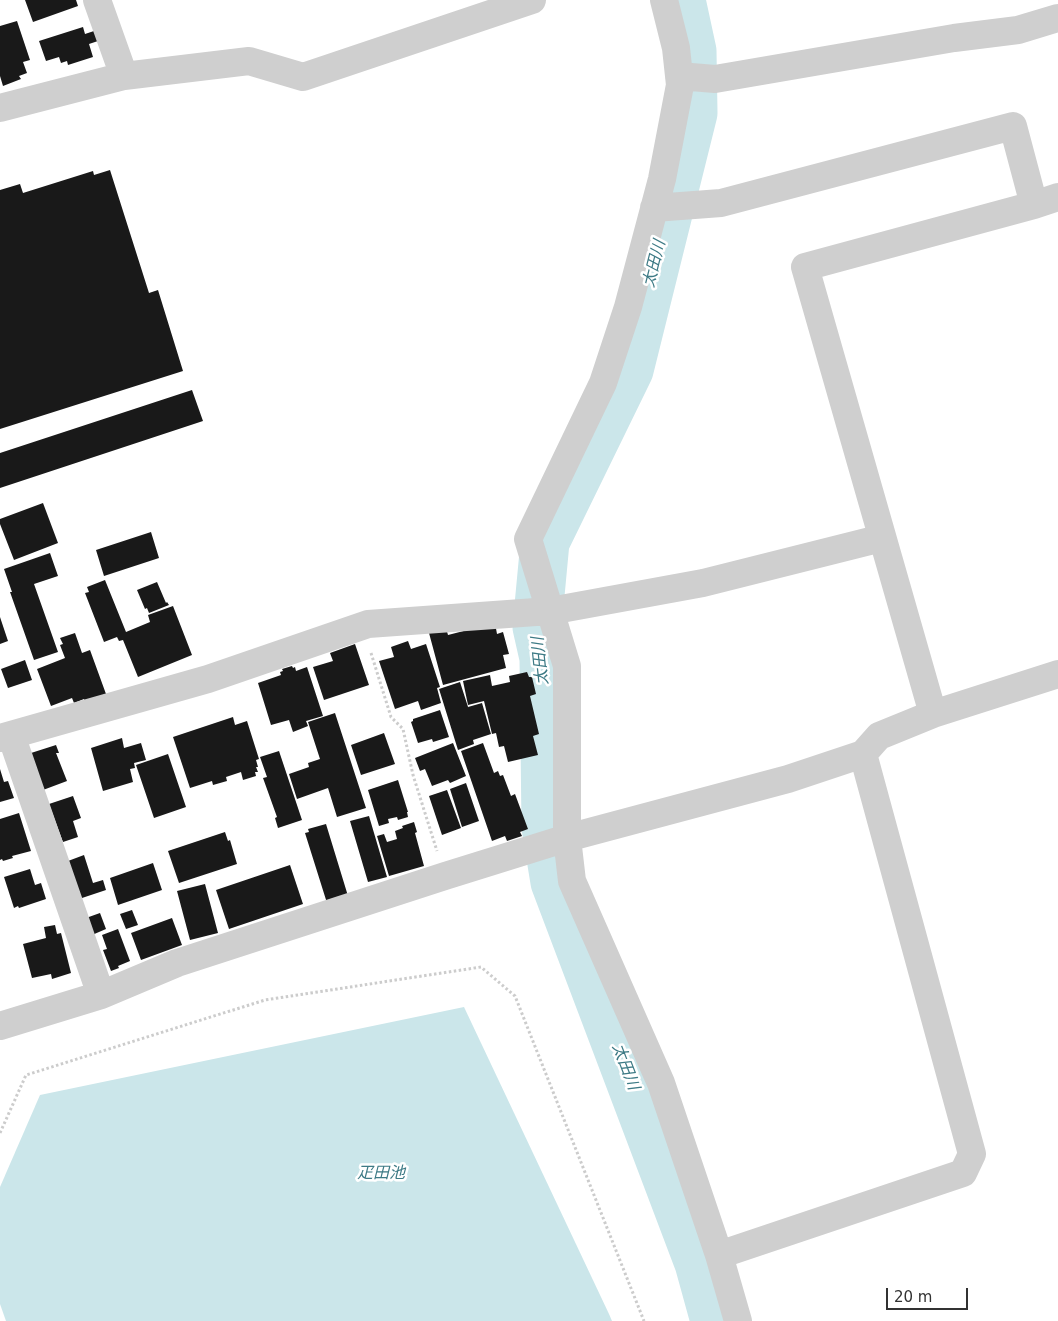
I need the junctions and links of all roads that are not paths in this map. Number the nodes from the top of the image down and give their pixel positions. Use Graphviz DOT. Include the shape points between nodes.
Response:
graph roads {
  1 [pos="97,0"];
  2 [pos="532,0"];
  3 [pos="664,0"];
  4 [pos="1058,18"];
  5 [pos="124,76"];
  6 [pos="679,76"];
  7 [pos="0,108"];
  8 [pos="1046,201"];
  9 [pos="654,208"];
  10 [pos="882,538"];
  11 [pos="550,611"];
  12 [pos="1058,674"];
  13 [pos="933,714"];
  14 [pos="5,737"];
  15 [pos="863,754"];
  16 [pos="567,838"];
  17 [pos="101,995"];
  18 [pos="0,1026"];
  19 [pos="719,1255"];
  20 [pos="738,1321"];
  1 -- 5 [label="street"];
  2 -- 5 [label="street" via="303,78 249,62"];
  3 -- 6 [label="street"];
  4 -- 6 [label="street" via="1018,30 714,80"];
  5 -- 7 [label="street"];
  6 -- 9 [label="street"];
  8 -- 9 [label="street" via="1013,126 721,203"];
  8 -- 10 [label="street" via="805,266"];
  9 -- 11 [label="street" via="628,307 603,384 528,539"];
  10 -- 11 [label="street" via="703,583"];
  10 -- 13 [label="street"];
  11 -- 14 [label="street" via="368,624 208,679"];
  11 -- 16 [label="street" via="567,666"];
  12 -- 13 [label="street"];
  13 -- 15 [label="street" via="879,736"];
  14 -- 17 [label="street"];
  15 -- 16 [label="street" via="788,779"];
  15 -- 19 [label="street" via="972,1154 963,1173"];
  16 -- 17 [label="street" via="177,963"];
  16 -- 19 [label="street" via="572,880 661,1083"];
  17 -- 18 [label="street"];
  19 -- 20 [label="street"];
}
